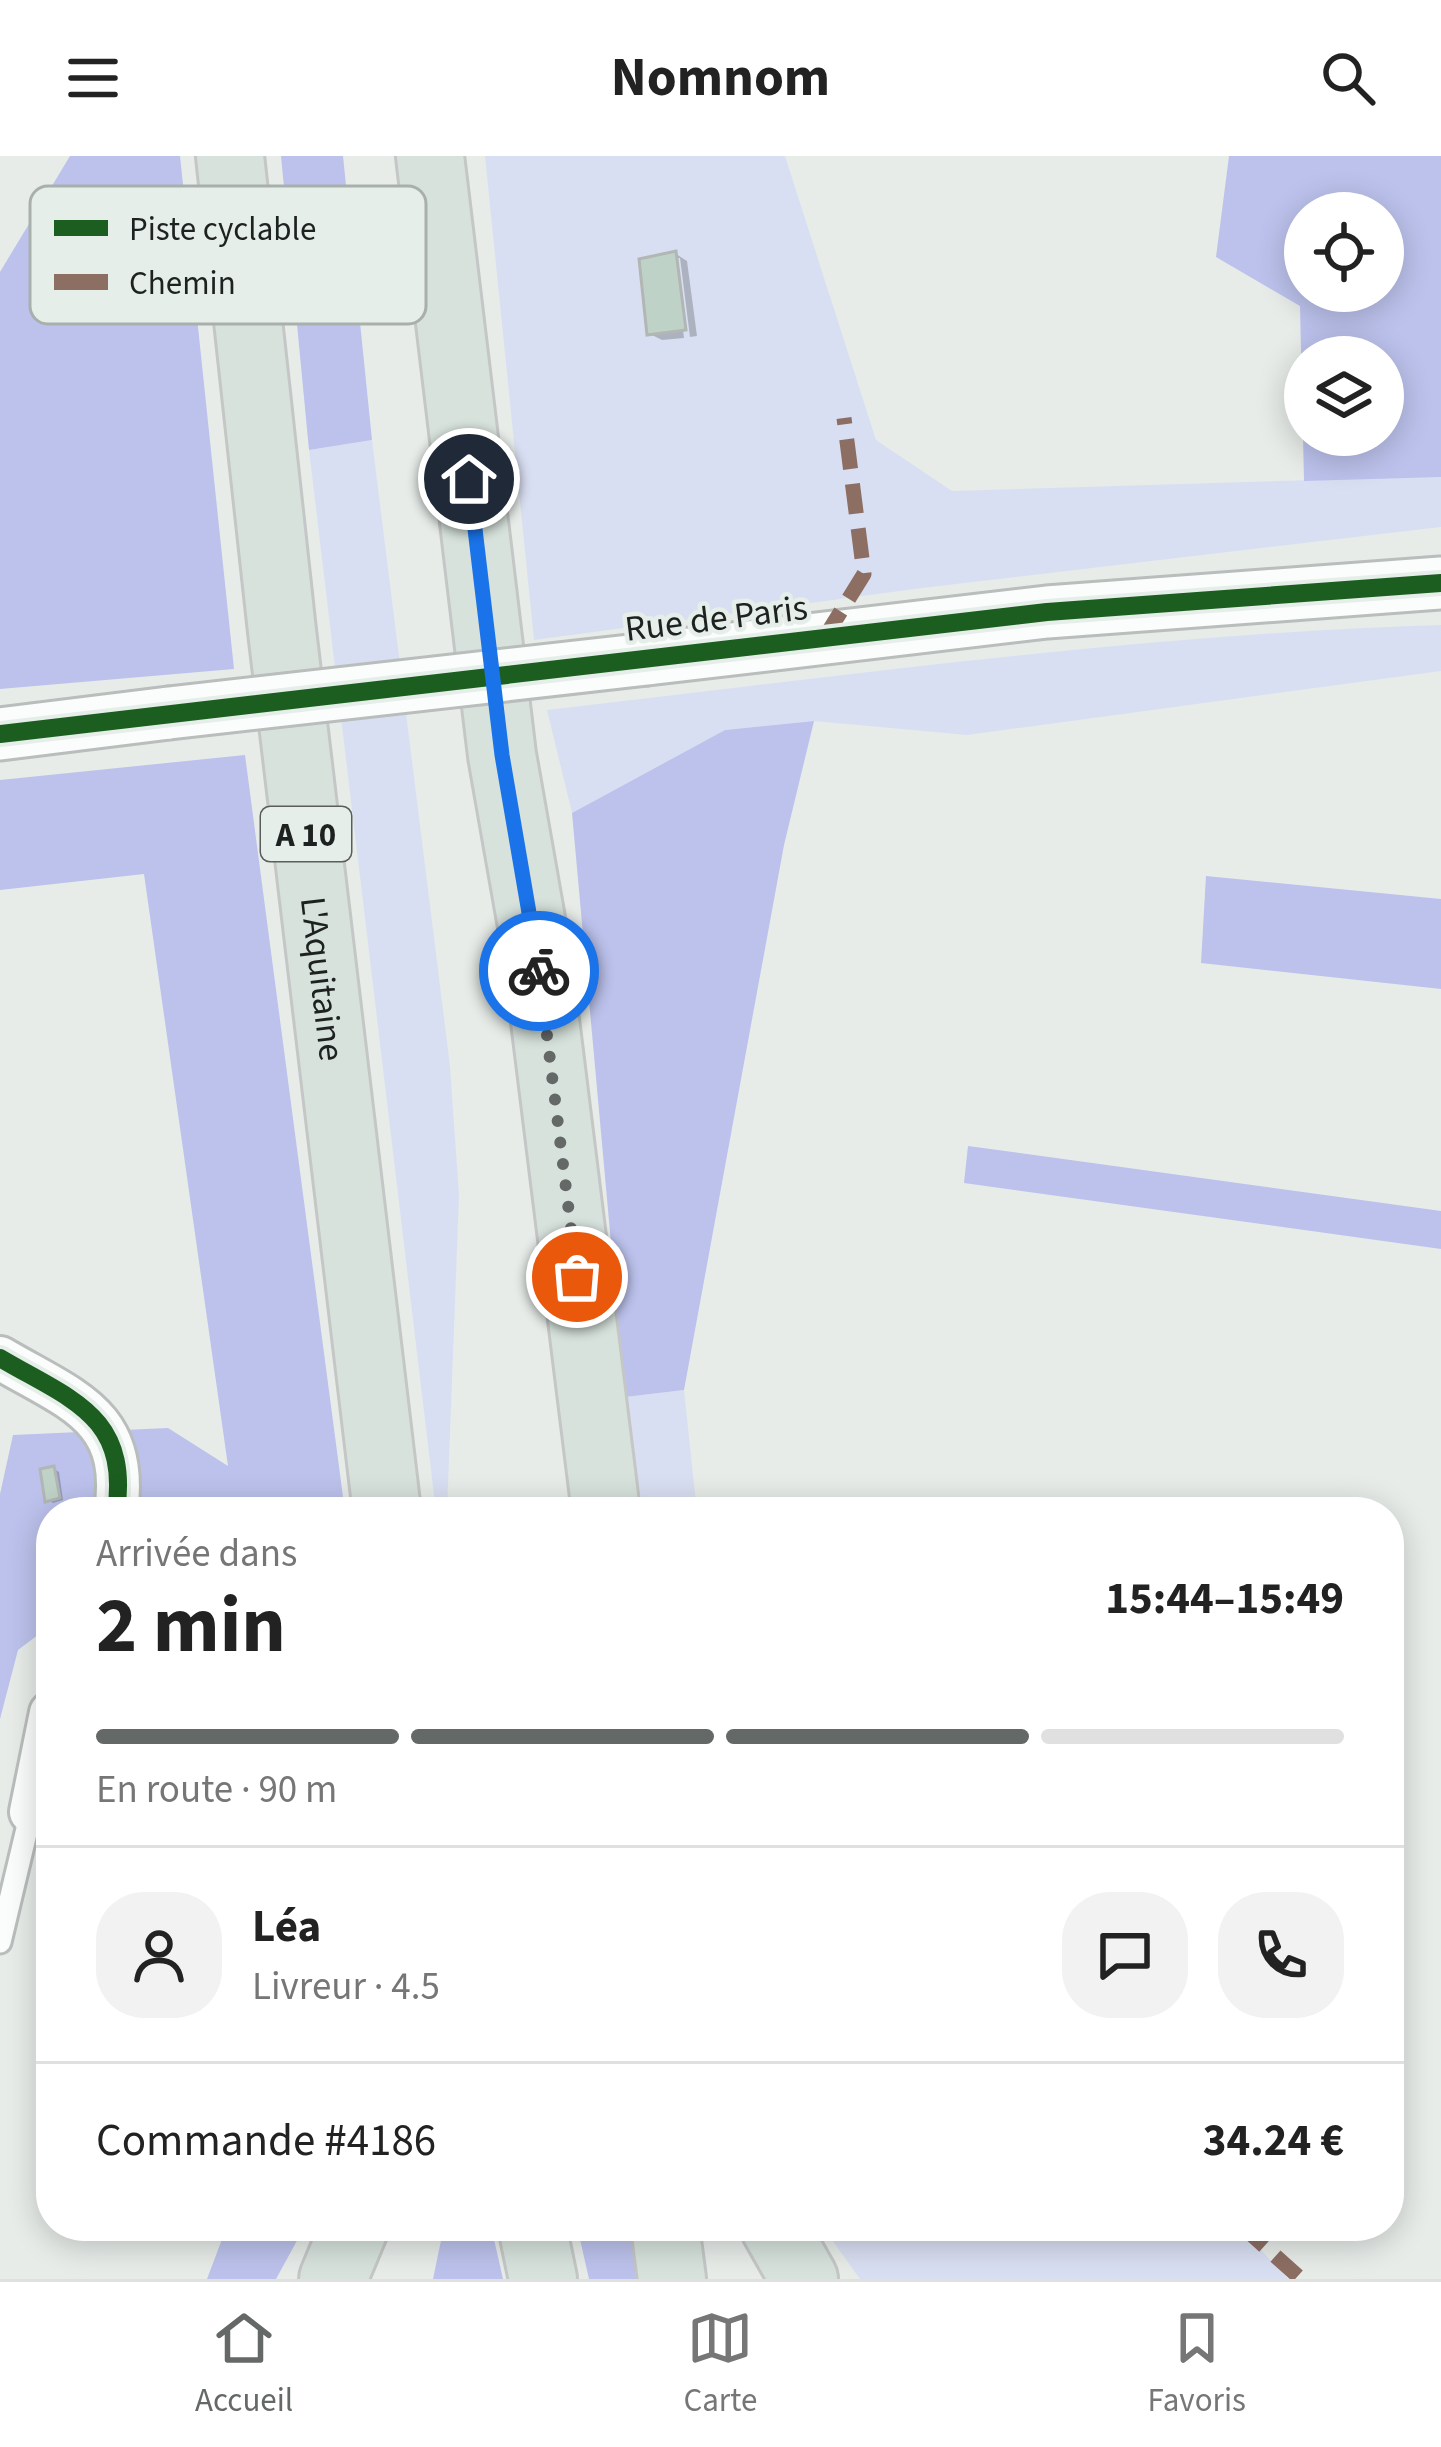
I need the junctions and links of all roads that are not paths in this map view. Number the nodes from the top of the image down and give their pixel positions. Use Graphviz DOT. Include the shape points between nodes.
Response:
graph roads {
  1 [pos="230,156"];
  2 [pos="430,156"];
  3 [pos="233,186"];
  4 [pos="248,324"];
  5 [pos="1441,583"];
  6 [pos="0,734"];
  7 [pos="502,755"];
  8 [pos="0,1358"];
  9 [pos="116,1497"];
  10 [pos="385,1497"];
  11 [pos="573,1497"];
  12 [pos="604,1497"];
  13 [pos="36,1791"];
  14 [pos="32,1812"];
  15 [pos="0,1942"];
  16 [pos="349,2241"];
  17 [pos="535,2241"];
  18 [pos="667,2241"];
  19 [pos="782,2241"];
  20 [pos="333,2279"];
  21 [pos="543,2279"];
  22 [pos="671,2279"];
  23 [pos="804,2279"];
  1 -- 3 [label="highway, L'Aquitaine / A 10"];
  2 -- 7 [label="highway"];
  4 -- 10 [label="highway, L'Aquitaine / A 10"];
  5 -- 6 [label="street, Rue de Paris, bridge" via="1047,612"];
  7 -- 11 [label="highway" via="494,868"];
  7 -- 12 [label="highway" via="536,948"];
  8 -- 9 [label="street" via="92,1413 116,1448"];
  13 -- 14 [label="street"];
  14 -- 15 [label="lane"];
  16 -- 20 [label="highway"];
  17 -- 21 [label="highway"];
  18 -- 22 [label="highway"];
  19 -- 23 [label="highway"];
}
